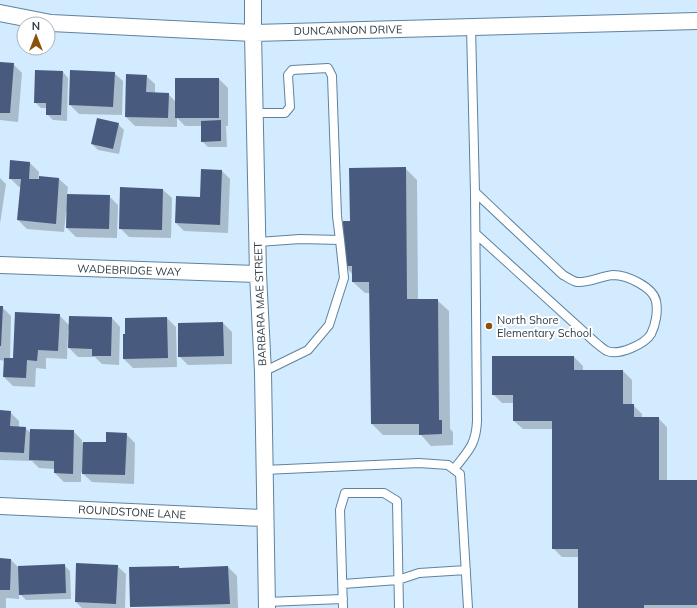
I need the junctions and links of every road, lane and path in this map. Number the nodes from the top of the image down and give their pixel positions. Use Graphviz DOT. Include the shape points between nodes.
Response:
graph roads {
  1 [pos="253,0"];
  2 [pos="0,13"];
  3 [pos="697,21"];
  4 [pos="472,27"];
  5 [pos="253,33"];
  6 [pos="255,112"];
  7 [pos="475,192"];
  8 [pos="476,234"];
  9 [pos="340,240"];
  10 [pos="258,242"];
  11 [pos="0,265"];
  12 [pos="258,274"];
  13 [pos="263,372"];
  14 [pos="454,469"];
  15 [pos="264,470"];
  16 [pos="0,506"];
  17 [pos="264,518"];
  18 [pos="466,570"];
  19 [pos="398,580"];
  20 [pos="343,584"];
  21 [pos="343,604"];
  22 [pos="266,605"];
  23 [pos="399,608"];
  24 [pos="468,608"];
  1 -- 5 [label="street, BARBARA MAE STREET"];
  2 -- 5 [label="street, DUNCANNON DRIVE" via="51,23"];
  3 -- 4 [label="street, DUNCANNON DRIVE"];
  4 -- 5 [label="street, DUNCANNON DRIVE"];
  4 -- 7 [label="lane"];
  5 -- 6 [label="street, BARBARA MAE STREET"];
  6 -- 9 [label="lane" via="285,112 290,107 288,75 292,70 328,68 332,76"];
  6 -- 10 [label="street, BARBARA MAE STREET"];
  7 -- 8 [label="lane"];
  7 -- 8 [label="lane" via="563,275 576,282 613,275 631,278 645,287 656,299 657,317 651,335 623,351 608,351"];
  8 -- 14 [label="lane" via="477,435 471,448"];
  9 -- 10 [label="lane"];
  9 -- 13 [label="lane" via="344,278 329,325 308,350"];
  10 -- 12 [label="street, BARBARA MAE STREET"];
  11 -- 12 [label="street, WADEBRIDGE WAY"];
  12 -- 13 [label="street, BARBARA MAE STREET"];
  13 -- 15 [label="street, BARBARA MAE STREET"];
  14 -- 15 [label="lane" via="448,465 419,463"];
  14 -- 18 [label="lane" via="460,474"];
  15 -- 17 [label="street, BARBARA MAE STREET"];
  16 -- 17 [label="street, ROUNDSTONE LANE"];
  17 -- 22 [label="street, BARBARA MAE STREET"];
  18 -- 19 [label="lane" via="419,573"];
  18 -- 24 [label="lane"];
  19 -- 20 [label="lane"];
  19 -- 20 [label="lane" via="397,501 384,494 345,494 340,510"];
  19 -- 23 [label="lane"];
  20 -- 21 [label="lane"];
  21 -- 22 [label="lane"];
}
